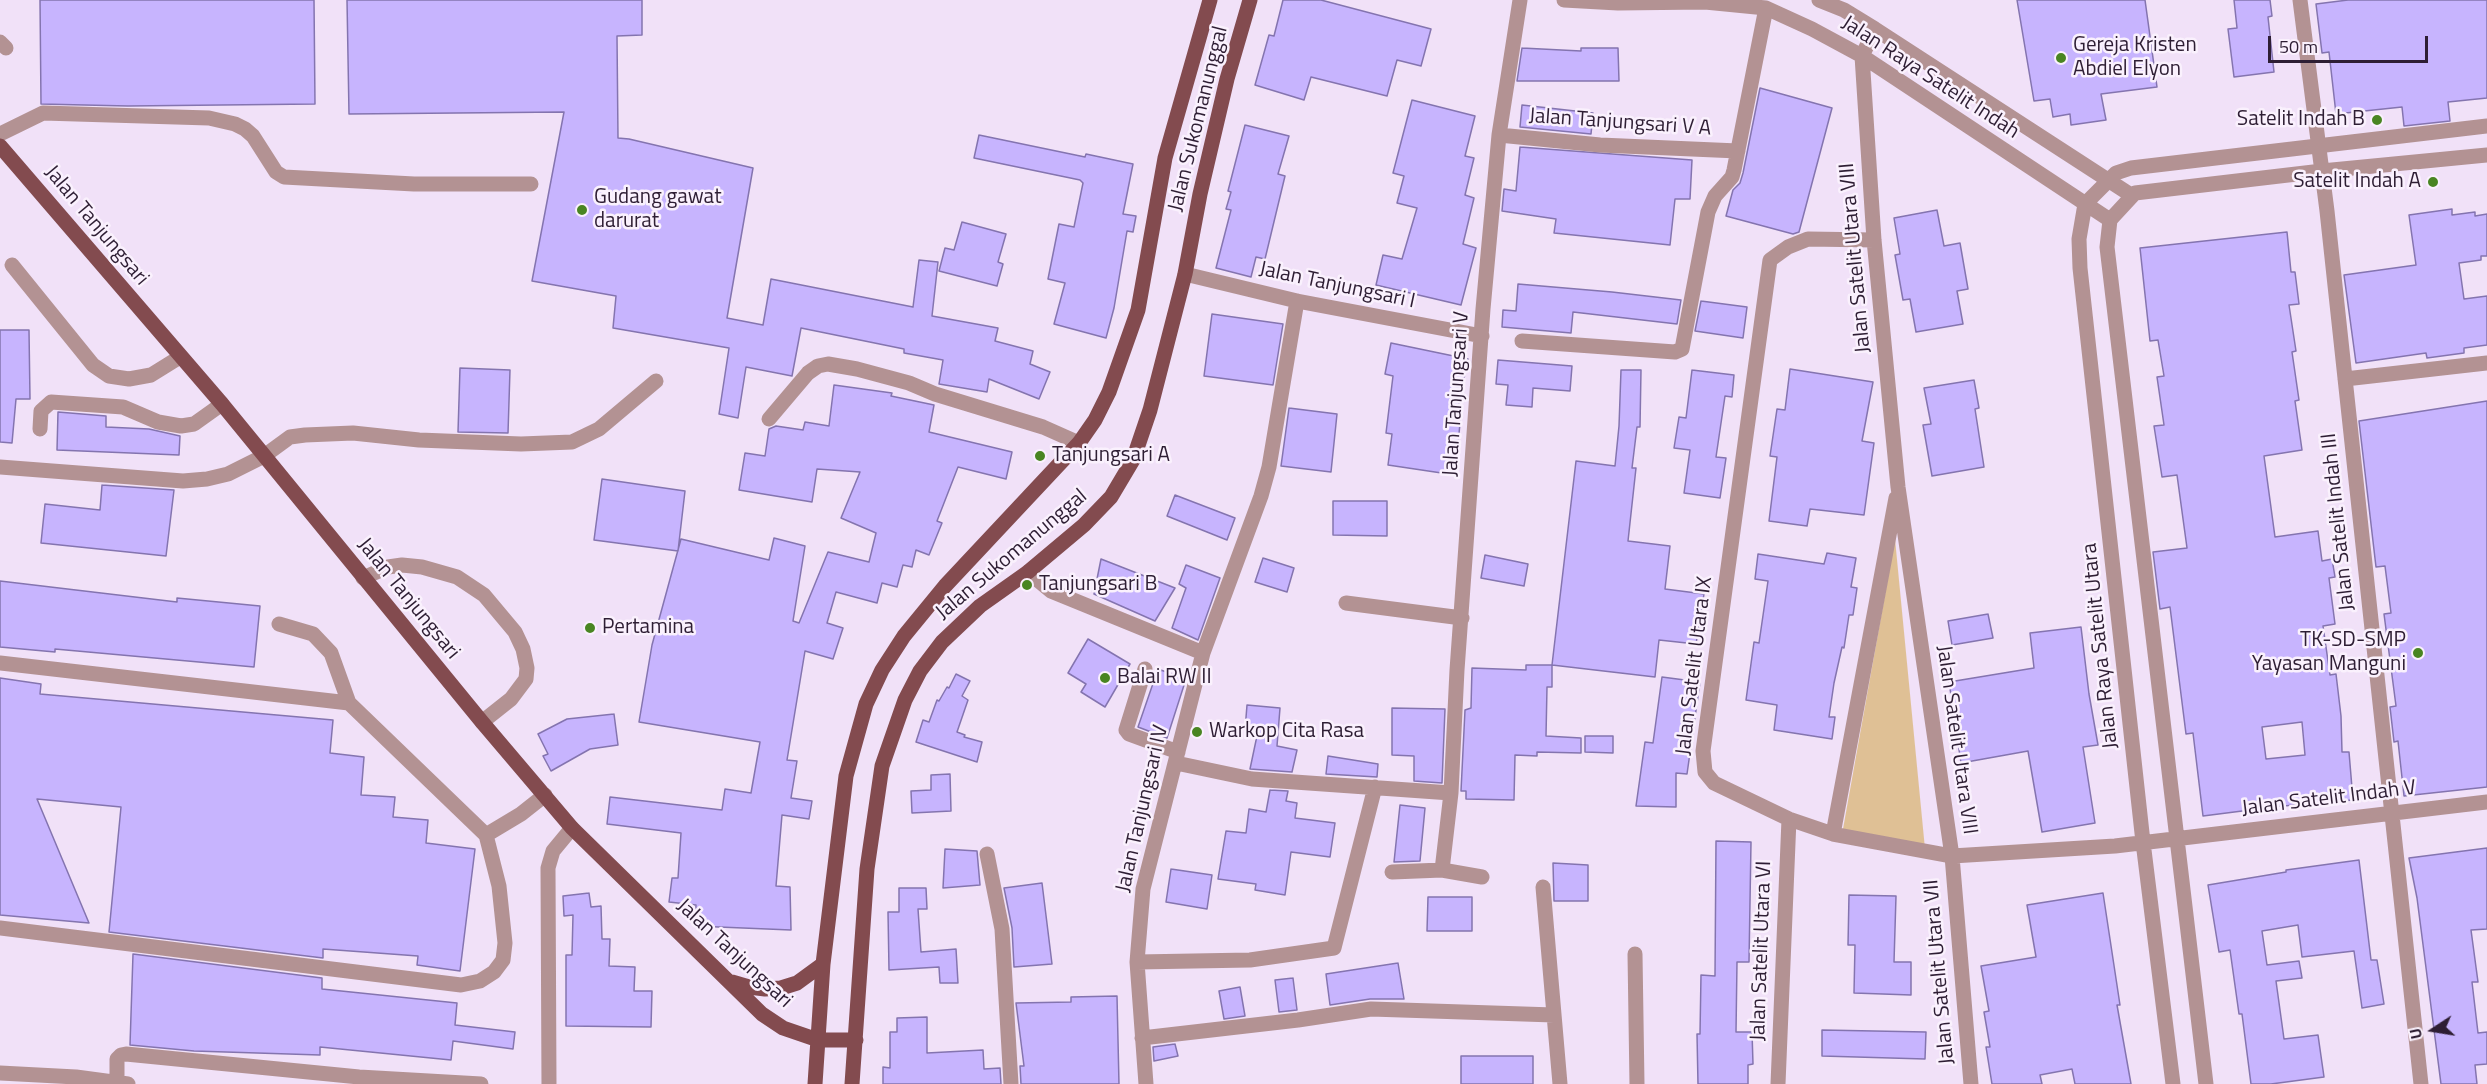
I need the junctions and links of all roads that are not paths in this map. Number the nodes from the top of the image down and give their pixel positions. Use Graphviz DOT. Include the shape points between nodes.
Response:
graph roads {
  1 [pos="1210,0"];
  2 [pos="1250,0"];
  3 [pos="1520,0"];
  4 [pos="1564,0"];
  5 [pos="1819,0"];
  6 [pos="2300,0"];
  7 [pos="1846,5"];
  8 [pos="1766,8"];
  9 [pos="1875,29"];
  10 [pos="1862,56"];
  11 [pos="2487,126"];
  12 [pos="0,134"];
  13 [pos="1499,135"];
  14 [pos="2319,145"];
  15 [pos="0,146"];
  16 [pos="1738,151"];
  17 [pos="2487,155"];
  18 [pos="2322,171"];
  19 [pos="2109,179"];
  20 [pos="531,184"];
  21 [pos="2131,195"];
  22 [pos="2085,204"];
  23 [pos="2110,220"];
  24 [pos="1874,240"];
  25 [pos="12,265"];
  26 [pos="1185,274"];
  27 [pos="1297,301"];
  28 [pos="1482,336"];
  29 [pos="1522,341"];
  30 [pos="180,357"];
  31 [pos="2487,363"];
  32 [pos="2345,379"];
  33 [pos="656,381"];
  34 [pos="222,404"];
  35 [pos="768,419"];
  36 [pos="40,429"];
  37 [pos="1078,443"];
  38 [pos="264,456"];
  39 [pos="0,467"];
  40 [pos="1898,487"];
  41 [pos="1028,572"];
  42 [pos="363,578"];
  43 [pos="1346,603"];
  44 [pos="1462,618"];
  45 [pos="279,624"];
  46 [pos="1203,653"];
  47 [pos="0,663"];
  48 [pos="1145,669"];
  49 [pos="349,703"];
  50 [pos="482,722"];
  51 [pos="1177,758"];
  52 [pos="1375,787"];
  53 [pos="1451,793"];
  54 [pos="545,795"];
  55 [pos="2487,802"];
  56 [pos="2392,812"];
  57 [pos="1789,819"];
  58 [pos="572,828"];
  59 [pos="1833,834"];
  60 [pos="486,836"];
  61 [pos="2177,838"];
  62 [pos="2144,842"];
  63 [pos="987,854"];
  64 [pos="1952,856"];
  65 [pos="1442,870"];
  66 [pos="1392,872"];
  67 [pos="1482,877"];
  68 [pos="1543,887"];
  69 [pos="0,928"];
  70 [pos="1635,954"];
  71 [pos="1137,962"];
  72 [pos="823,964"];
  73 [pos="719,974"];
  74 [pos="1554,1015"];
  75 [pos="1142,1038"];
  76 [pos="818,1040"];
  77 [pos="856,1040"];
  78 [pos="0,1073"];
  79 [pos="76,1081"];
  80 [pos="123,1083"];
  81 [pos="481,1084"];
  82 [pos="549,1084"];
  83 [pos="815,1084"];
  84 [pos="852,1084"];
  85 [pos="1011,1084"];
  86 [pos="1146,1084"];
  87 [pos="1560,1084"];
  88 [pos="1637,1084"];
  89 [pos="1778,1084"];
  90 [pos="1971,1084"];
  91 [pos="2173,1084"];
  92 [pos="2206,1084"];
  93 [pos="2421,1084"];
  1 -- 37 [label="main road, Jalan Sukomanunggal" via="1165,158 1138,310 1109,392"];
  2 -- 26 [label="main road, Jalan Sukomanunggal" via="1205,171"];
  3 -- 13 [label="street, Jalan Tanjungsari V"];
  4 -- 8 [label="street, Jalan Raya Satelit Indah" via="1705,2"];
  5 -- 7 [label="street, Jalan Raya Satelit Indah"];
  6 -- 14 [label="street, Jalan Satelit Indah III"];
  7 -- 9 [label="street, Jalan Raya Satelit Indah"];
  8 -- 10 [label="street, Jalan Raya Satelit Indah"];
  8 -- 16 [label="street, Jalan Tanjungsari V A"];
  9 -- 10 [label="street, Jalan Satelit Utara VIII"];
  9 -- 19 [label="street, Jalan Raya Satelit Indah"];
  10 -- 22 [label="street, Jalan Raya Satelit Indah"];
  10 -- 24 [label="street, Jalan Satelit Utara VIII"];
  11 -- 14 [label="street"];
  12 -- 20 [label="street" via="43,113 209,118 245,129 276,172 284,177 414,184"];
  13 -- 16 [label="street, Jalan Tanjungsari V A" via="1600,145"];
  13 -- 28 [label="street, Jalan Tanjungsari V"];
  14 -- 18 [label="street, Jalan Satelit Indah III"];
  14 -- 19 [label="street" via="2131,168"];
  15 -- 30 [label="main road, Jalan Tanjungsari"];
  16 -- 29 [label="street, Jalan Tanjungsari V A" via="1732,177 1715,196 1708,212 1681,350"];
  17 -- 18 [label="street"];
  18 -- 21 [label="street"];
  18 -- 32 [label="street, Jalan Satelit Indah III"];
  19 -- 21 [label="street, Jalan Raya Satelit Indah"];
  19 -- 22 [label="street"];
  21 -- 23 [label="street"];
  22 -- 23 [label="street, Jalan Raya Satelit Indah"];
  22 -- 62 [label="street, Jalan Raya Satelit Utara" via="2079,239 2080,268"];
  23 -- 61 [label="street" via="2107,247"];
  24 -- 40 [label="street, Jalan Satelit Utara VIII"];
  24 -- 57 [label="street, Jalan Satelit Utara IX" via="1808,239 1788,246 1770,260 1703,760 1705,772 1714,783"];
  25 -- 30 [label="street" via="93,365 109,376 129,379 151,375"];
  26 -- 27 [label="street, Jalan Tanjungsari I"];
  26 -- 41 [label="main road, Jalan Sukomanunggal" via="1150,410 1132,460 1111,498"];
  27 -- 28 [label="street, Jalan Tanjungsari I"];
  27 -- 46 [label="street, Jalan Tanjungsari IV" via="1269,467"];
  28 -- 44 [label="street, Jalan Tanjungsari V"];
  30 -- 34 [label="main road, Jalan Tanjungsari"];
  31 -- 32 [label="street"];
  32 -- 56 [label="street, Jalan Satelit Indah III"];
  33 -- 38 [label="street" via="599,429 572,442 521,444 326,433 290,437"];
  34 -- 36 [label="street" via="194,424 181,426 158,422 123,407 51,402 41,411"];
  34 -- 38 [label="main road, Jalan Tanjungsari"];
  35 -- 37 [label="street" via="808,373 828,364 909,382 935,394 1043,427"];
  37 -- 72 [label="main road, Jalan Sukomanunggal" via="945,586 882,670 866,704 846,776"];
  38 -- 39 [label="street" via="228,474 183,481"];
  38 -- 42 [label="main road, Jalan Tanjungsari"];
  40 -- 59 [label="street, Jalan Satelit Utara VIII"];
  40 -- 64 [label="street, Jalan Satelit Utara VIII"];
  41 -- 46 [label="street" via="1051,591"];
  41 -- 77 [label="main road, Jalan Sukomanunggal" via="980,606 942,642 905,700 882,766 868,858"];
  42 -- 50 [label="main road, Jalan Tanjungsari"];
  42 -- 50 [label="street" via="402,565 457,577 484,595 515,632 523,649 526,679 511,699"];
  43 -- 44 [label="street"];
  44 -- 53 [label="street, Jalan Tanjungsari V"];
  45 -- 49 [label="street" via="313,634 331,653"];
  46 -- 51 [label="street, Jalan Tanjungsari IV"];
  47 -- 49 [label="street"];
  48 -- 51 [label="street" via="1126,730"];
  49 -- 60 [label="street"];
  50 -- 54 [label="main road, Jalan Tanjungsari"];
  51 -- 52 [label="street" via="1252,779"];
  51 -- 71 [label="street, Jalan Tanjungsari IV" via="1143,889"];
  52 -- 53 [label="street"];
  52 -- 71 [label="street" via="1334,948 1250,960"];
  53 -- 65 [label="street, Jalan Tanjungsari V"];
  54 -- 58 [label="main road, Jalan Tanjungsari"];
  54 -- 60 [label="street"];
  55 -- 56 [label="street, Jalan Satelit Indah V"];
  56 -- 61 [label="street, Jalan Satelit Indah V"];
  56 -- 93 [label="street, Jalan Satelit Indah III"];
  57 -- 59 [label="street, Jalan Satelit Utara IX"];
  57 -- 89 [label="street, Jalan Satelit Utara VI"];
  58 -- 73 [label="main road, Jalan Tanjungsari"];
  58 -- 82 [label="street" via="553,852 548,868"];
  59 -- 64 [label="street, Jalan Satelit Utara IX"];
  60 -- 69 [label="street" via="499,886 503,960 480,981 461,985"];
  61 -- 62 [label="street, Jalan Satelit Utara IX"];
  61 -- 92 [label="street"];
  62 -- 64 [label="street, Jalan Satelit Utara IX"];
  62 -- 91 [label="street, Jalan Raya Satelit Utara"];
  63 -- 85 [label="street" via="1002,928"];
  64 -- 90 [label="street, Jalan Satelit Utara VII"];
  65 -- 66 [label="street"];
  65 -- 67 [label="street"];
  68 -- 74 [label="street"];
  70 -- 88 [label="street"];
  71 -- 75 [label="street, Jalan Tanjungsari IV"];
  72 -- 73 [label="main road" via="797,983 765,989 733,982"];
  72 -- 76 [label="main road, Jalan Sukomanunggal"];
  73 -- 76 [label="main road, Jalan Tanjungsari" via="783,1028"];
  74 -- 75 [label="street" via="1371,1009"];
  74 -- 87 [label="street"];
  75 -- 86 [label="street, Jalan Tanjungsari IV"];
  76 -- 77 [label="main road, Jalan Tanjungsari"];
  76 -- 83 [label="main road"];
  77 -- 84 [label="main road"];
  78 -- 79 [label="street"];
  79 -- 80 [label="street"];
  80 -- 81 [label="street" via="117,1059 126,1054 359,1077"];
}
